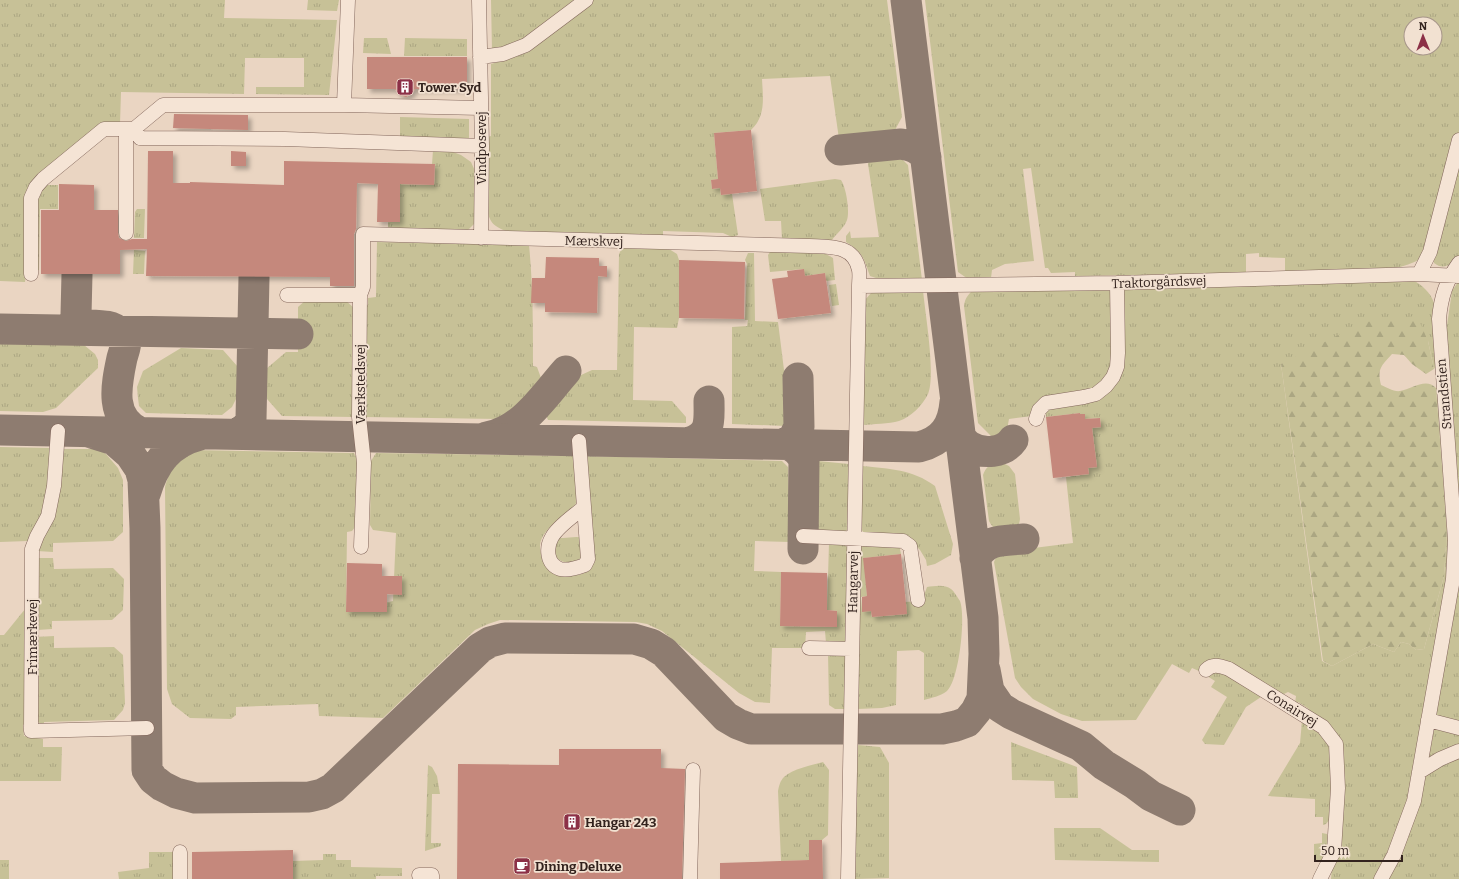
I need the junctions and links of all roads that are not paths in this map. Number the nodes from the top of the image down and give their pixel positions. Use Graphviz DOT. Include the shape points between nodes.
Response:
graph roads {
  1 [pos="348,0"];
  2 [pos="479,0"];
  3 [pos="586,0"];
  4 [pos="480,57"];
  5 [pos="344,106"];
  6 [pos="482,108"];
  7 [pos="130,129"];
  8 [pos="1459,140"];
  9 [pos="482,146"];
  10 [pos="126,233"];
  11 [pos="481,238"];
  12 [pos="1459,263"];
  13 [pos="31,274"];
  14 [pos="1419,274"];
  15 [pos="1454,276"];
  16 [pos="1117,283"];
  17 [pos="859,286"];
  18 [pos="287,295"];
  19 [pos="360,295"];
  20 [pos="1036,419"];
  21 [pos="58,431"];
  22 [pos="579,441"];
  23 [pos="584,506"];
  24 [pos="803,536"];
  25 [pos="854,538"];
  26 [pos="361,547"];
  27 [pos="918,600"];
  28 [pos="809,648"];
  29 [pos="852,649"];
  30 [pos="1206,670"];
  31 [pos="1428,720"];
  32 [pos="147,728"];
  33 [pos="1459,728"];
  34 [pos="1459,751"];
  35 [pos="692,770"];
  36 [pos="1419,772"];
  37 [pos="180,852"];
  38 [pos="180,879"];
  39 [pos="690,879"];
  40 [pos="848,879"];
  41 [pos="1320,879"];
  42 [pos="1381,879"];
  1 -- 5 [label="lane"];
  2 -- 4 [label="lane, Vindposevej"];
  3 -- 4 [label="lane" via="526,45 503,54"];
  4 -- 6 [label="lane, Vindposevej"];
  5 -- 6 [label="lane"];
  5 -- 7 [label="lane" via="163,105"];
  6 -- 9 [label="lane, Vindposevej"];
  7 -- 9 [label="lane" via="140,138 285,139"];
  7 -- 10 [label="lane"];
  7 -- 13 [label="lane" via="104,129 36,187 32,198"];
  8 -- 14 [label="lane" via="1430,252"];
  9 -- 11 [label="lane, Vindposevej"];
  11 -- 17 [label="lane, Mærskvej" via="840,247 853,256 859,270"];
  11 -- 19 [label="lane, Mærskvej" via="363,234 363,287"];
  12 -- 15 [label="lane, Strandstien"];
  14 -- 15 [label="lane, Traktorgårdsvej"];
  14 -- 16 [label="lane, Traktorgårdsvej"];
  15 -- 31 [label="lane, Strandstien" via="1440,303 1439,319 1455,540 1453,579"];
  16 -- 17 [label="lane, Traktorgårdsvej"];
  16 -- 20 [label="lane" via="1118,353 1113,377 1096,394 1046,404 1039,410"];
  17 -- 25 [label="lane, Hangarvej"];
  18 -- 19 [label="lane"];
  19 -- 26 [label="lane, Værkstedsvej" via="359,417 364,463"];
  21 -- 32 [label="lane, Frimærkevej" via="54,486 48,516 32,549 31,731"];
  22 -- 23 [label="lane"];
  24 -- 25 [label="lane"];
  25 -- 27 [label="lane" via="903,541 910,546"];
  25 -- 29 [label="lane, Hangarvej"];
  28 -- 29 [label="lane"];
  29 -- 40 [label="lane, Hangarvej"];
  30 -- 41 [label="lane, Conairvej" via="1216,665 1229,669 1323,727 1336,744 1338,788 1334,851"];
  31 -- 33 [label="lane"];
  31 -- 36 [label="lane, Strandstien"];
  34 -- 36 [label="lane"];
  35 -- 39 [label="lane"];
  36 -- 42 [label="lane, Strandstien" via="1414,801 1394,854"];
  37 -- 38 [label="lane"];
}
